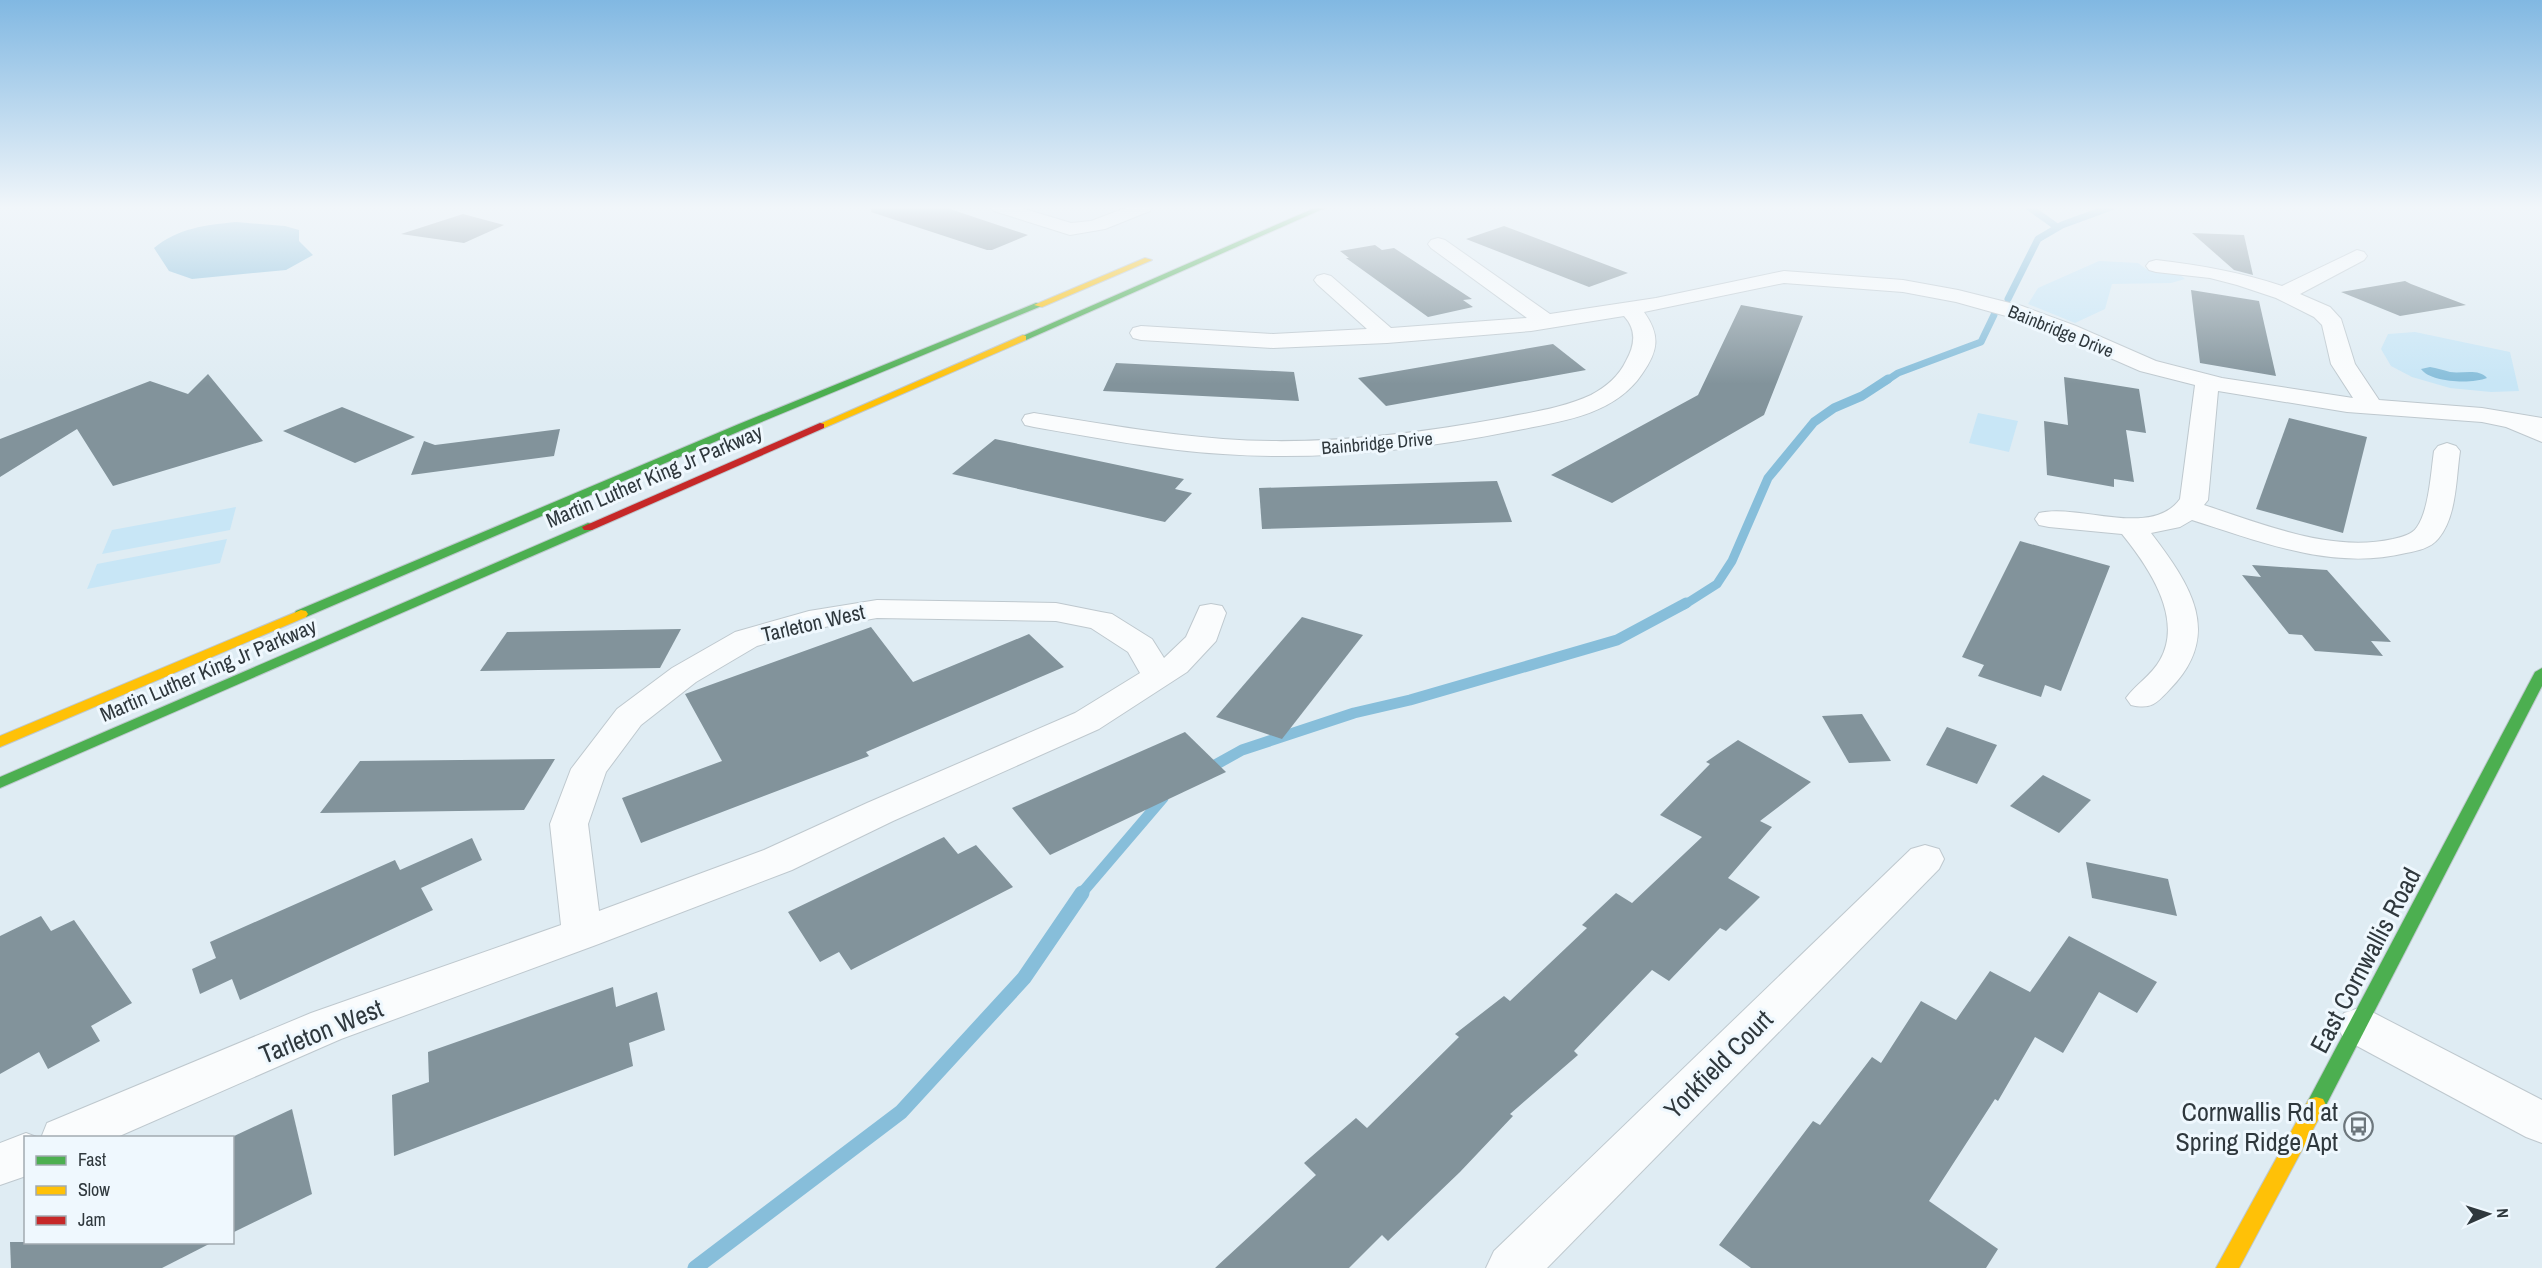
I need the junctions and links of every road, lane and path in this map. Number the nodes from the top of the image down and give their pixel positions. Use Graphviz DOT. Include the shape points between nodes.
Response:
graph roads {
  1 [pos="1133,266"];
  2 [pos="1187,266"];
  3 [pos="1469,266"];
  4 [pos="2158,266"];
  5 [pos="2337,266"];
  6 [pos="1324,280"];
  7 [pos="2283,294"];
  8 [pos="1629,308"];
  9 [pos="1545,321"];
  10 [pos="1141,333"];
  11 [pos="1387,336"];
  12 [pos="2207,381"];
  13 [pos="2371,407"];
  14 [pos="1034,420"];
  15 [pos="2513,422"];
  16 [pos="2542,426"];
  17 [pos="2542,434"];
  18 [pos="2447,451"];
  19 [pos="2190,510"];
  20 [pos="2049,519"];
  21 [pos="2130,526"];
  22 [pos="1211,613"];
  23 [pos="2542,672"];
  24 [pos="1158,677"];
  25 [pos="2143,698"];
  26 [pos="0,742"];
  27 [pos="0,783"];
  28 [pos="1925,860"];
  29 [pos="582,934"];
  30 [pos="2359,1026"];
  31 [pos="2542,1123"];
  32 [pos="66,1136"];
  33 [pos="24,1155"];
  34 [pos="0,1164"];
  35 [pos="1512,1268"];
  36 [pos="2227,1268"];
  1 -- 26 [label="main road, Martin Luther King Jr Parkway" via="743,426"];
  2 -- 27 [label="main road, Martin Luther King Jr Parkway"];
  3 -- 9 [label="street"];
  4 -- 7 [label="street" via="2210,272"];
  5 -- 7 [label="street"];
  6 -- 11 [label="street"];
  7 -- 13 [label="street" via="2329,318 2343,364"];
  8 -- 9 [label="street, Bainbridge Drive"];
  8 -- 12 [label="street, Bainbridge Drive" via="1784,277 1904,286 2031,316 2129,358"];
  8 -- 14 [label="street, Bainbridge Drive" via="1643,323 1647,338 1631,375 1610,394 1554,415 1461,435 1320,449 1221,446 1183,444"];
  9 -- 11 [label="street, Bainbridge Drive"];
  10 -- 11 [label="street, Bainbridge Drive" via="1245,341"];
  12 -- 13 [label="street, Bainbridge Drive" via="2285,397"];
  12 -- 19 [label="street"];
  13 -- 15 [label="street, Bainbridge Drive" via="2482,415"];
  15 -- 16 [label="street, Bainbridge Drive"];
  15 -- 17 [label="street, Bainbridge Drive"];
  18 -- 19 [label="street" via="2430,530 2421,540 2378,552 2317,546"];
  19 -- 21 [label="street" via="2178,519"];
  20 -- 21 [label="street"];
  21 -- 25 [label="street" via="2160,565 2184,617 2184,637 2176,661"];
  22 -- 24 [label="street, Tarleton West" via="1200,640"];
  23 -- 30 [label="main road, East Cornwallis Road"];
  24 -- 29 [label="street, Tarleton West" via="1087,721 778,860"];
  24 -- 29 [label="street, Tarleton West" via="1141,646 1101,621 1056,612 877,609 809,620 746,639 684,675 629,717 589,769 569,824"];
  28 -- 35 [label="street, Yorkfield Court"];
  29 -- 32 [label="street, Tarleton West" via="327,1026"];
  30 -- 31 [label="street"];
  30 -- 36 [label="main road, East Cornwallis Road"];
  33 -- 34 [label="street"];
}
